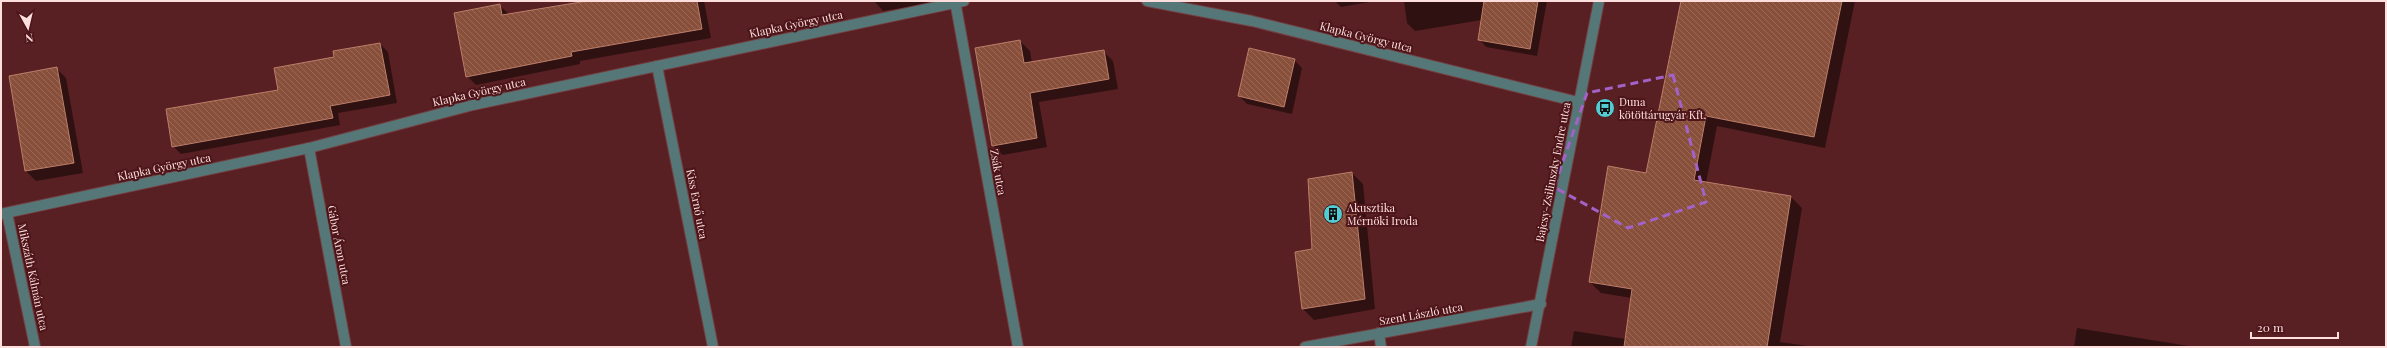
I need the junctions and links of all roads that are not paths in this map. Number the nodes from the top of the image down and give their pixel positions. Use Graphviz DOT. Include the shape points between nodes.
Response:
graph roads {
  1 [pos="958,1"];
  2 [pos="1147,1"];
  3 [pos="1599,1"];
  4 [pos="657,66"];
  5 [pos="1578,102"];
  6 [pos="309,148"];
  7 [pos="4,213"];
  8 [pos="1540,304"];
  9 [pos="1379,333"];
  10 [pos="35,347"];
  11 [pos="346,347"];
  12 [pos="713,347"];
  13 [pos="1018,347"];
  14 [pos="1305,347"];
  15 [pos="1381,347"];
  16 [pos="1532,347"];
  1 -- 4 [label="street, Klapka György utca"];
  1 -- 13 [label="street, Zsák utca"];
  2 -- 5 [label="street, Klapka György utca" via="1252,21"];
  3 -- 5 [label="street, Bajcsy-Zsilinszky Endre utca"];
  4 -- 6 [label="street, Klapka György utca" via="473,105"];
  4 -- 12 [label="street, Kiss Ernő utca"];
  5 -- 8 [label="street, Bajcsy-Zsilinszky Endre utca"];
  6 -- 7 [label="street, Klapka György utca"];
  6 -- 11 [label="street, Gábor Áron utca"];
  7 -- 10 [label="street, Mikszáth Kálmán utca"];
  8 -- 9 [label="street, Szent László utca"];
  8 -- 16 [label="street, Bajcsy-Zsilinszky Endre utca"];
  9 -- 14 [label="street, Szent László utca"];
  9 -- 15 [label="street"];
}
